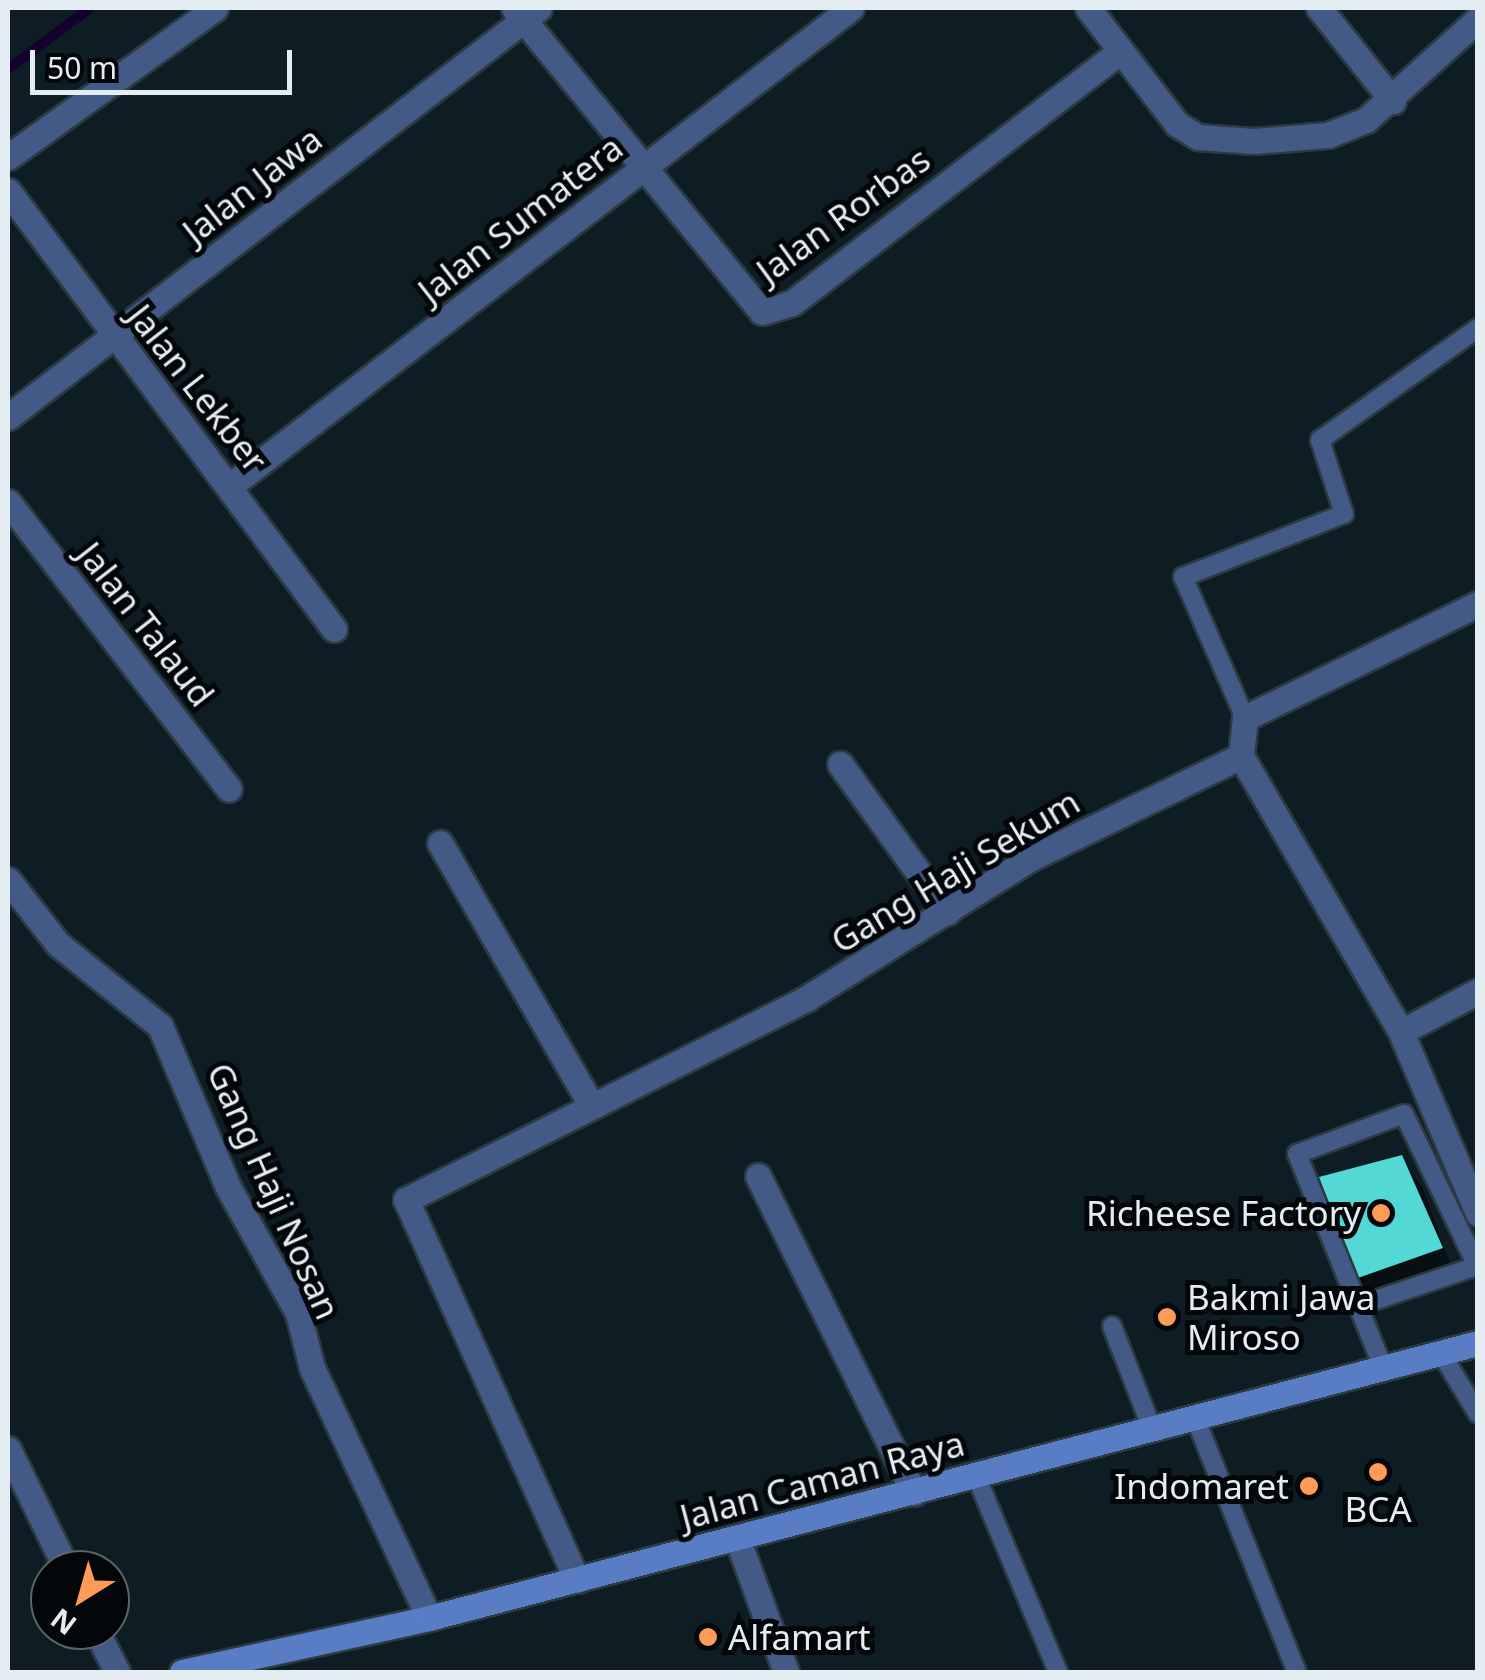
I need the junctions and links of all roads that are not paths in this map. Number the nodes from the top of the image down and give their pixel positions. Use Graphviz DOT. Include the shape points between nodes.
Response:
graph roads {
  1 [pos="215,8"];
  2 [pos="851,8"];
  3 [pos="1088,8"];
  4 [pos="1318,8"];
  5 [pos="526,11"];
  6 [pos="1478,19"];
  7 [pos="1121,51"];
  8 [pos="1393,102"];
  9 [pos="8,156"];
  10 [pos="641,169"];
  11 [pos="8,191"];
  12 [pos="1478,328"];
  13 [pos="113,338"];
  14 [pos="8,417"];
  15 [pos="231,485"];
  16 [pos="8,502"];
  17 [pos="1478,604"];
  18 [pos="334,628"];
  19 [pos="1246,718"];
  20 [pos="1241,756"];
  21 [pos="840,764"];
  22 [pos="229,789"];
  23 [pos="440,843"];
  24 [pos="11,890"];
  25 [pos="947,912"];
  26 [pos="1478,991"];
  27 [pos="1401,1032"];
  28 [pos="590,1103"];
  29 [pos="758,1176"];
  30 [pos="1478,1213"];
  31 [pos="1477,1267"];
  32 [pos="1361,1305"];
  33 [pos="1112,1326"];
  34 [pos="1478,1343"];
  35 [pos="1441,1354"];
  36 [pos="1384,1370"];
  37 [pos="1478,1414"];
  38 [pos="1196,1420"];
  39 [pos="1153,1430"];
  40 [pos="8,1449"];
  41 [pos="976,1476"];
  42 [pos="914,1492"];
  43 [pos="737,1538"];
  44 [pos="57,1550"];
  45 [pos="577,1580"];
  46 [pos="428,1618"];
  47 [pos="182,1672"];
  48 [pos="786,1672"];
  49 [pos="1058,1672"];
  50 [pos="1297,1672"];
  1 -- 9 [label="street"];
  2 -- 10 [label="street, Jalan Sumatera"];
  3 -- 7 [label="street"];
  4 -- 8 [label="street"];
  5 -- 10 [label="street, Jalan Rorbas"];
  5 -- 13 [label="street, Jalan Jawa"];
  6 -- 8 [label="street" via="1426,59"];
  7 -- 8 [label="street" via="1177,124 1198,137 1328,135"];
  7 -- 10 [label="street, Jalan Rorbas" via="776,313 744,300"];
  10 -- 15 [label="street, Jalan Sumatera"];
  11 -- 13 [label="street, Jalan Lekber"];
  12 -- 19 [label="lane" via="1320,440 1344,514 1182,576"];
  13 -- 14 [label="street, Jalan Jawa"];
  13 -- 15 [label="street, Jalan Lekber"];
  15 -- 18 [label="street, Jalan Lekber"];
  16 -- 22 [label="street, Jalan Talaud"];
  17 -- 19 [label="street"];
  19 -- 20 [label="street"];
  20 -- 25 [label="street, Gang Haji Sekum" via="1030,858"];
  20 -- 27 [label="street"];
  21 -- 25 [label="street"];
  23 -- 28 [label="street"];
  24 -- 46 [label="street, Gang Haji Nosan" via="58,944 160,1026 228,1187 298,1313 312,1368"];
  25 -- 28 [label="street, Gang Haji Sekum" via="807,998"];
  26 -- 27 [label="street"];
  27 -- 30 [label="street"];
  28 -- 45 [label="street, Gang Haji Sekum" via="406,1200"];
  29 -- 42 [label="street"];
  31 -- 32 [label="lane"];
  31 -- 32 [label="lane" via="1404,1114 1296,1154"];
  32 -- 36 [label="lane"];
  33 -- 39 [label="lane"];
  34 -- 35 [label="main road, Jalan Caman Raya"];
  35 -- 36 [label="main road, Jalan Caman Raya"];
  35 -- 37 [label="lane"];
  36 -- 38 [label="main road, Jalan Caman Raya"];
  38 -- 39 [label="main road, Jalan Caman Raya"];
  38 -- 50 [label="lane"];
  39 -- 41 [label="main road, Jalan Caman Raya"];
  40 -- 44 [label="street"];
  41 -- 42 [label="main road, Jalan Caman Raya"];
  41 -- 49 [label="lane"];
  42 -- 43 [label="main road, Jalan Caman Raya"];
  43 -- 45 [label="main road, Jalan Caman Raya"];
  43 -- 48 [label="street"];
  45 -- 46 [label="main road, Jalan Caman Raya"];
  46 -- 47 [label="main road, Jalan Caman Raya"];
}
